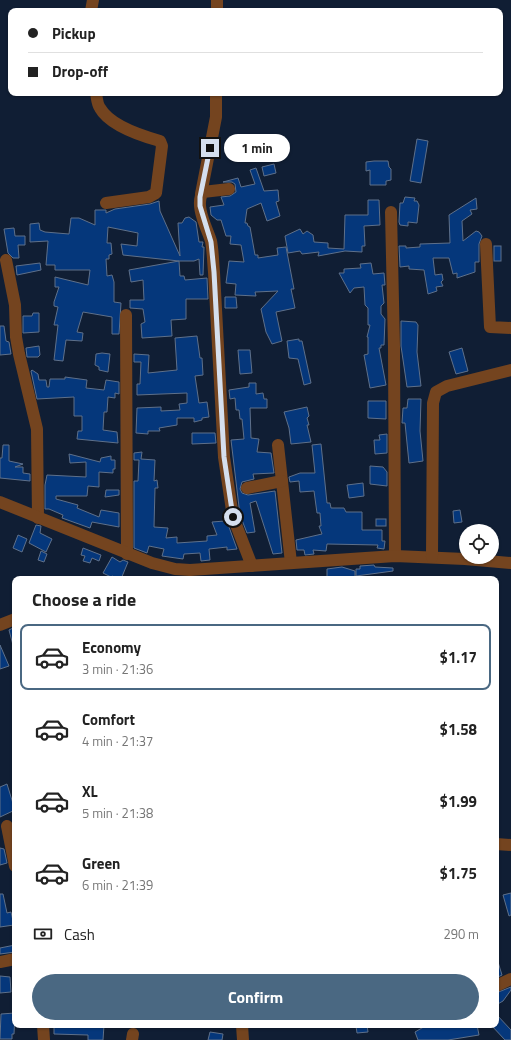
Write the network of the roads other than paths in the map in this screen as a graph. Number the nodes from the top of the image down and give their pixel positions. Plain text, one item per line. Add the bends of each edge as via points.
1 (97, 96) edge
2 (216, 96) edge
3 (229, 189) dead end
4 (201, 194) junction
5 (106, 203) dead end
6 (391, 212) dead end
7 (486, 244) dead end
8 (6, 260) dead end
9 (126, 315) dead end
10 (511, 328) edge
11 (511, 370) edge
12 (278, 445) dead end
13 (282, 481) junction
14 (247, 488) dead end
15 (0, 502) edge
16 (38, 518) junction
17 (127, 554) junction
18 (395, 556) junction
19 (432, 557) junction
20 (291, 563) junction
21 (511, 563) edge
22 (252, 566) junction
23 (197, 574) edge
24 (12, 619) edge
25 (0, 624) edge
26 (7, 827) edge
27 (499, 844) edge
28 (511, 845) edge
29 (12, 851) edge
30 (12, 960) edge
31 (0, 962) edge
32 (511, 979) edge
33 (499, 985) edge
34 (43, 1028) edge
35 (242, 1028) edge
36 (44, 1040) edge
37 (243, 1040) edge

1 - 5 street via 100,108 117,124 147,139 160,141 162,146 156,193 149,197
2 - 4 street via 216,117
3 - 4 street
4 - 22 street via 200,206 211,242 214,272 224,457 229,495 233,517
6 - 18 street
7 - 10 street via 490,327
8 - 16 street via 15,305 19,354 37,429
9 - 17 street
11 - 19 street via 447,386 436,392 433,403
12 - 13 street
13 - 14 street
13 - 20 street
15 - 16 street
16 - 17 street
17 - 23 street
18 - 19 street
18 - 20 street
19 - 21 street
20 - 22 street
22 - 23 street
24 - 25 street
26 - 29 street
27 - 28 street
30 - 31 street
32 - 33 street
34 - 36 street
35 - 37 street

